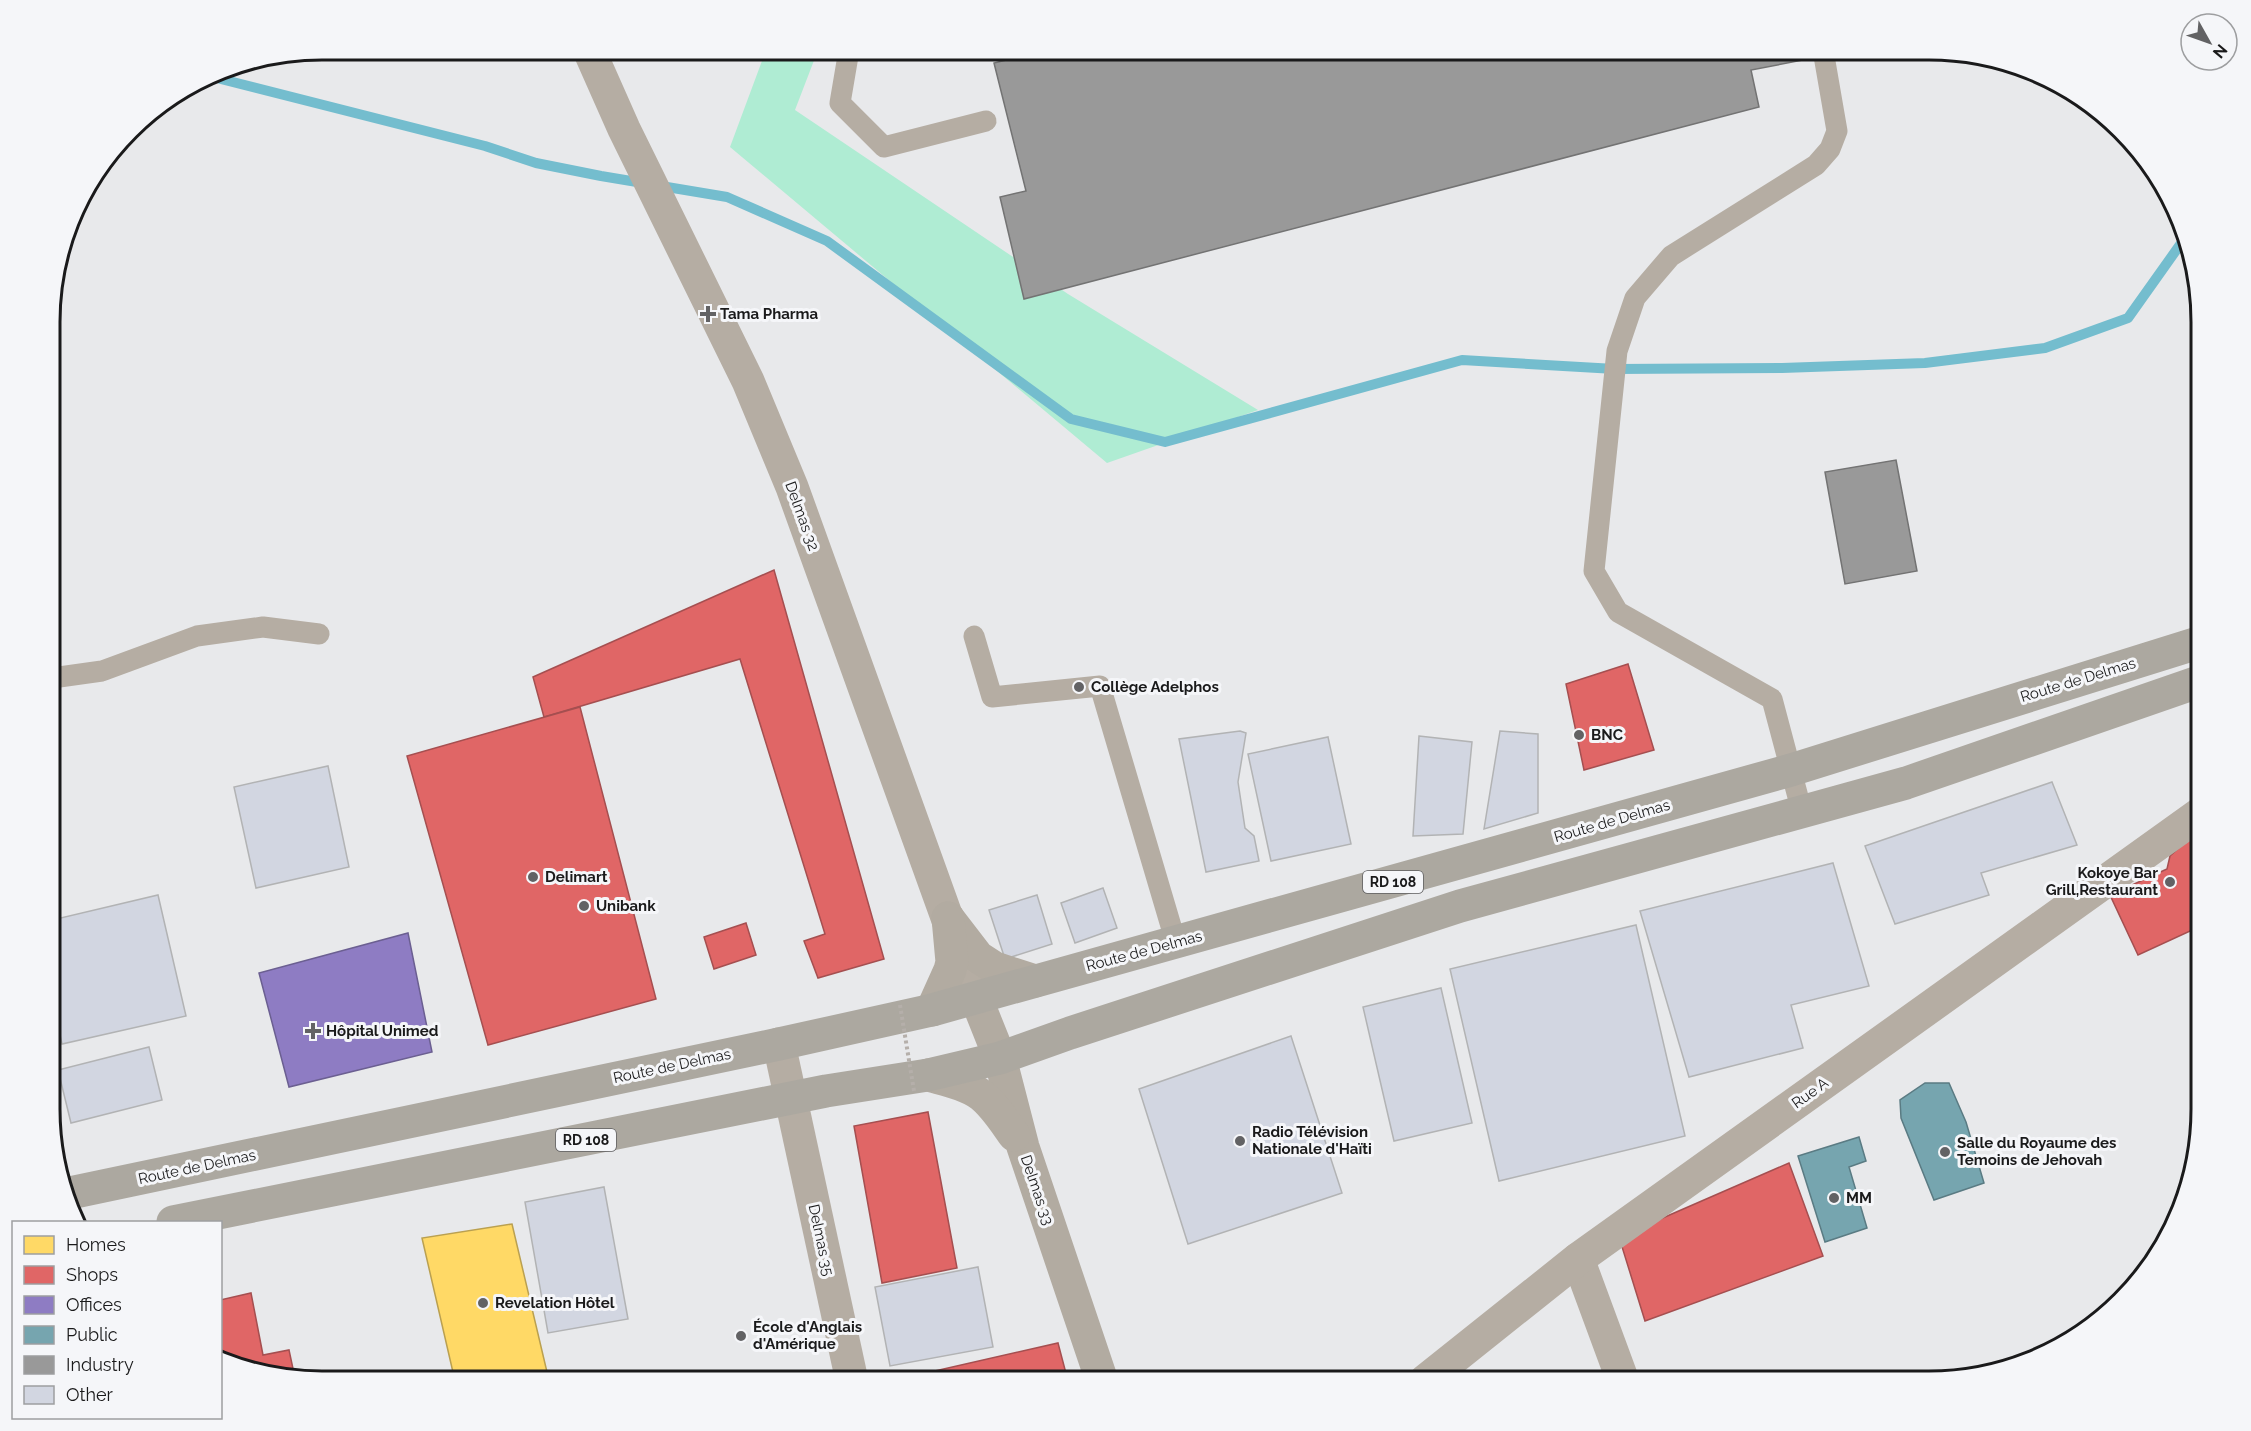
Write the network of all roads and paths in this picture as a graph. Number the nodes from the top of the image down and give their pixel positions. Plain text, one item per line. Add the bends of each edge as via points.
1 (594, 60) edge
2 (847, 60) edge
3 (1825, 60) edge
4 (986, 121) dead end
5 (319, 634) dead end
6 (974, 636) dead end
7 (2191, 645) edge
8 (60, 677) edge
9 (2191, 684) edge
10 (1791, 770) junction
11 (1802, 812) junction
12 (2191, 820) edge
13 (948, 918) junction
14 (1176, 943) junction
15 (1035, 981) junction
16 (976, 998) junction
17 (900, 1005) dead end
18 (932, 1010) junction
19 (779, 1044) junction
20 (1000, 1058) junction
21 (921, 1083) junction
22 (791, 1099) junction
23 (1023, 1147) junction
24 (73, 1187) edge
25 (178, 1221) edge
26 (1578, 1259) junction
27 (850, 1371) edge
28 (1099, 1371) edge
29 (1438, 1371) edge
30 (1619, 1371) edge

1 - 13 street, Delmas 32 via 624,129 748,381 792,487
2 - 4 lane via 840,103 884,147
3 - 10 lane via 1836,131 1830,149 1816,165 1671,256 1635,298 1617,351 1594,571 1617,612 1772,699
5 - 8 lane via 263,627 197,636 102,671
6 - 14 lane via 992,697 1100,686
7 - 10 main road, Route de Delmas / RD 108
9 - 11 main road, RD 108 via 1906,783
10 - 11 lane
10 - 14 main road, Route de Delmas / RD 108
11 - 20 main road, RD 108 via 1460,906
12 - 26 street, Rue A
13 - 15 main road via 978,957 995,968
13 - 16 street, Delmas 32
13 - 18 main road via 950,970
14 - 15 main road, Route de Delmas / RD 108
15 - 16 main road, Route de Delmas / RD 108
16 - 18 main road, Route de Delmas / RD 108
16 - 20 main road, Delmas 33
17 - 21 path, bridge
18 - 19 main road, Route de Delmas / RD 108
19 - 22 street, Delmas 35
19 - 24 main road, Route de Delmas / RD 108
20 - 21 main road, RD 108
20 - 23 main road, Delmas 33
21 - 22 main road, RD 108
21 - 23 main road via 967,1087 980,1094
22 - 25 main road, RD 108
22 - 27 street, Delmas 35
23 - 28 main road, Delmas 33
26 - 29 street, Rue A
26 - 30 street

